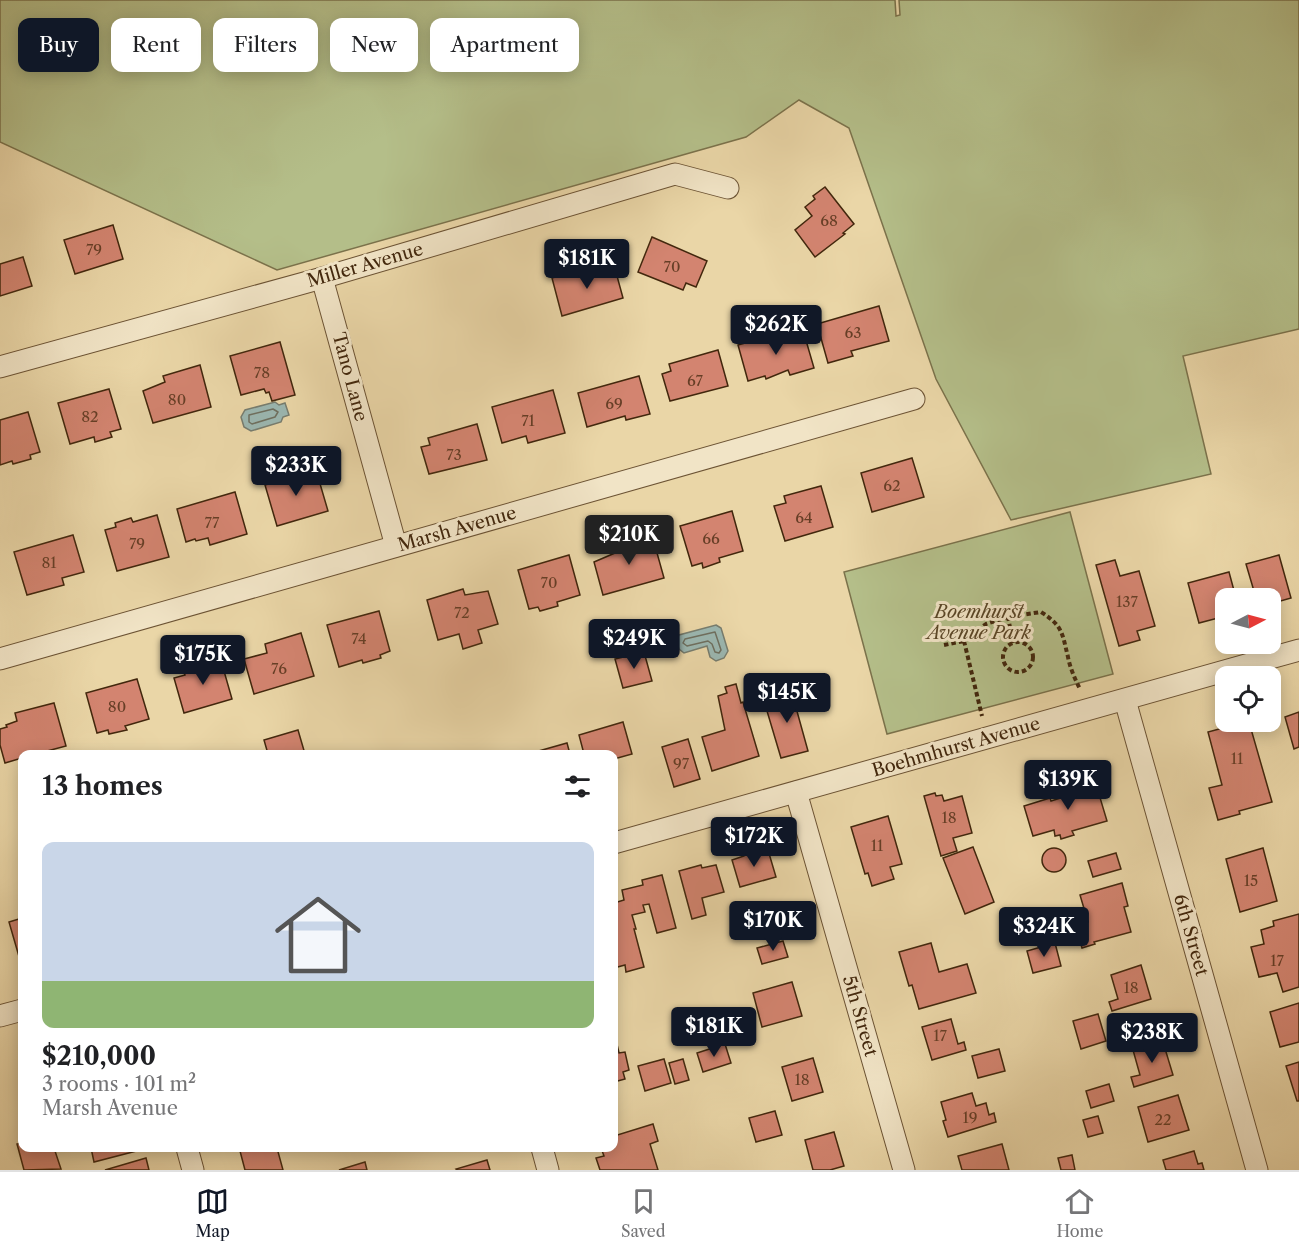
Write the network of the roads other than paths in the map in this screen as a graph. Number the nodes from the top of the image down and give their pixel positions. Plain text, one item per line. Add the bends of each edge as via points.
1 (728, 188) dead end
2 (322, 278) junction
3 (0, 367) edge
4 (914, 399) dead end
5 (396, 546) junction
6 (1299, 650) edge
7 (0, 659) edge
8 (1125, 700) junction
9 (796, 792) junction
10 (618, 842) edge
11 (18, 1011) edge
12 (0, 1016) edge
13 (188, 1152) edge
14 (543, 1152) edge
15 (193, 1170) edge
16 (548, 1170) edge
17 (904, 1170) edge
18 (1257, 1170) edge

1 - 2 street, Miller Avenue via 675,174
2 - 3 street, Miller Avenue
2 - 5 street, Tano Lane
4 - 5 street, Marsh Avenue
5 - 7 street, Marsh Avenue
6 - 8 street, Boehmhurst Avenue
8 - 9 street, Boehmhurst Avenue
8 - 18 street, 6th Street
9 - 10 street, Boehmhurst Avenue
9 - 17 street, 5th Street
11 - 12 street
13 - 15 street
14 - 16 street

